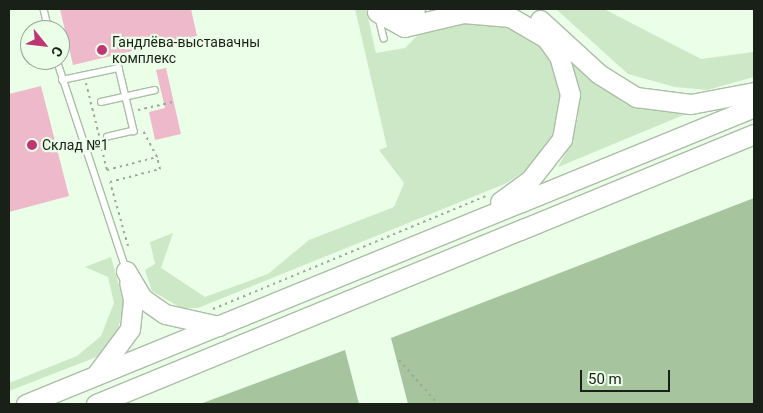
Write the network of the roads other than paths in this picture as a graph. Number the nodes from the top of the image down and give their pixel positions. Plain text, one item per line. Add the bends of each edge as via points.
1 (402, 9) edge
2 (415, 9) edge
3 (521, 9) edge
4 (377, 10) edge
5 (384, 38) dead end
6 (60, 70) edge
7 (62, 80) junction
8 (155, 90) dead end
9 (754, 92) edge
10 (126, 97) junction
11 (101, 102) dead end
12 (754, 107) edge
13 (754, 134) edge
14 (108, 137) dead end
15 (474, 220) junction
16 (129, 263) junction
17 (223, 326) junction
18 (95, 377) junction
19 (26, 404) edge
20 (96, 404) edge

1 - 2 highway
3 - 9 highway via 560,36 618,89 636,98 691,104
4 - 5 lane
4 - 15 highway via 404,27 463,13 510,17 546,38 559,56 570,94 562,139 530,180
6 - 7 lane
7 - 10 lane via 114,65 119,68
7 - 16 lane via 119,250
8 - 10 lane
10 - 11 lane
10 - 14 lane via 134,131
12 - 15 highway
13 - 20 highway
15 - 17 highway
16 - 17 highway via 142,298 164,314 198,325
16 - 18 highway via 133,300 130,329
17 - 18 highway
18 - 19 highway

